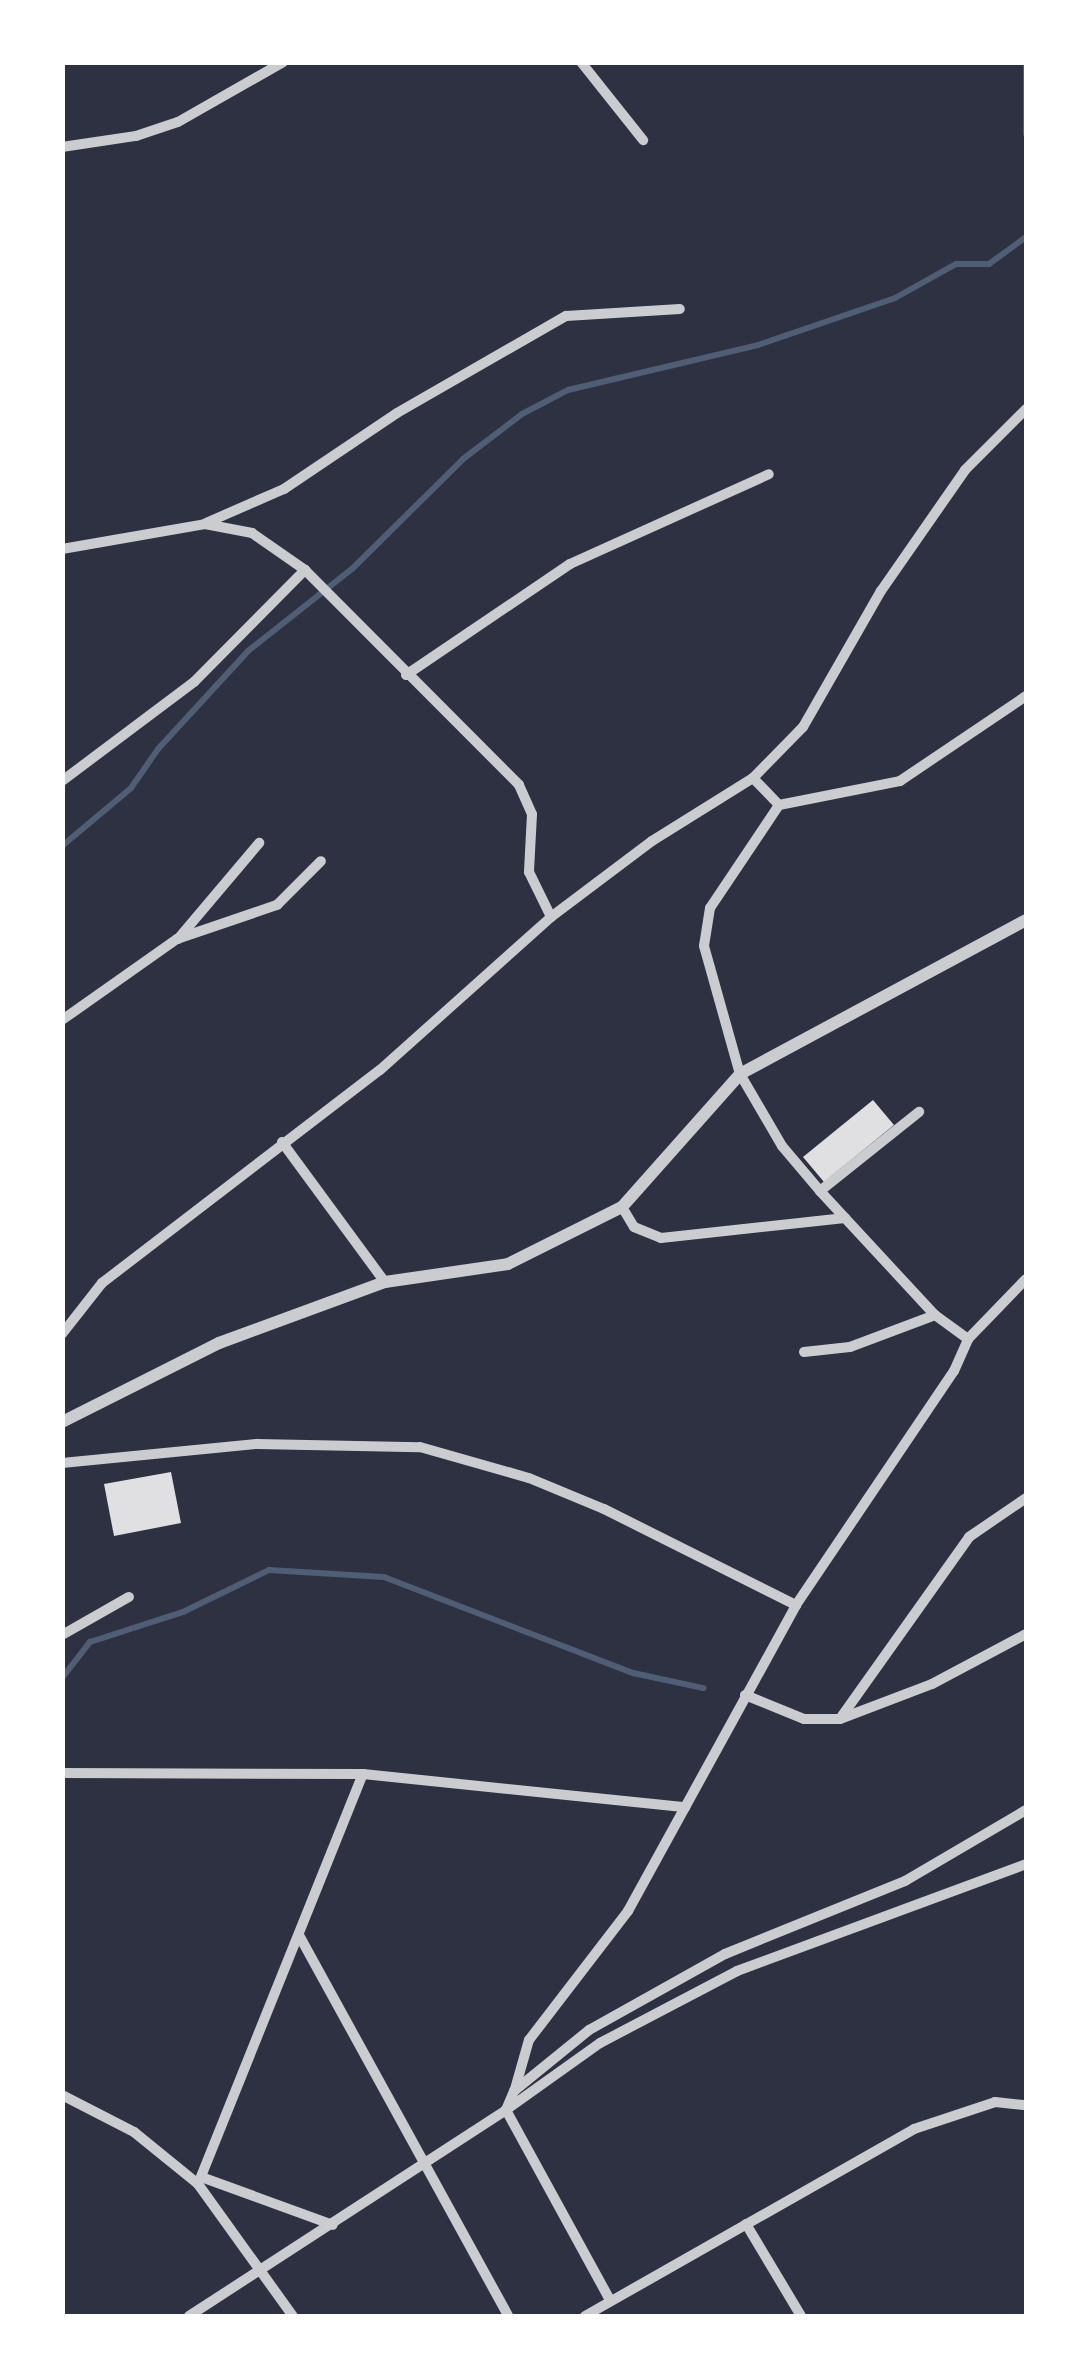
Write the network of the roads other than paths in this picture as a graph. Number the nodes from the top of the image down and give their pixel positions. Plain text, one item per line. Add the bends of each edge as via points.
1 (283, 62) edge
2 (581, 62) edge
3 (642, 140) dead end
4 (62, 147) edge
5 (680, 309) dead end
6 (1026, 409) edge
7 (769, 474) dead end
8 (205, 524) junction
9 (62, 549) edge
10 (309, 574) junction
11 (406, 675) junction
12 (1026, 696) edge
13 (753, 778) junction
14 (62, 781) edge
15 (779, 805) junction
16 (259, 843) dead end
17 (322, 861) dead end
18 (552, 916) junction
19 (1026, 920) edge
20 (177, 940) junction
21 (62, 1020) edge
22 (740, 1074) junction
23 (919, 1112) dead end
24 (282, 1142) junction
25 (820, 1191) junction
26 (622, 1206) junction
27 (846, 1218) junction
28 (1026, 1279) edge
29 (386, 1282) junction
30 (935, 1315) junction
31 (62, 1334) edge
32 (968, 1338) junction
33 (804, 1352) dead end
34 (62, 1422) edge
35 (62, 1464) edge
36 (1026, 1498) edge
37 (129, 1597) dead end
38 (796, 1605) junction
39 (1026, 1634) edge
40 (62, 1635) edge
41 (746, 1695) junction
42 (840, 1718) junction
43 (62, 1773) edge
44 (363, 1774) junction
45 (685, 1807) junction
46 (1026, 1810) edge
47 (1026, 1864) edge
48 (300, 1937) junction
49 (514, 2090) junction
50 (62, 2095) edge
51 (1026, 2105) edge
52 (506, 2110) junction
53 (426, 2160) junction
54 (201, 2181) junction
55 (746, 2224) junction
56 (333, 2225) junction
57 (263, 2268) junction
58 (610, 2300) junction
59 (188, 2316) edge
60 (293, 2316) edge
61 (508, 2316) edge
62 (585, 2316) edge
63 (801, 2316) edge

1 - 4 street via 178,122
2 - 3 street
5 - 8 street via 566,316 397,413 284,489
6 - 13 street via 965,470 881,591 803,727
7 - 11 street via 570,564
8 - 9 street
8 - 10 street via 252,533
10 - 11 street
10 - 14 street via 194,682
11 - 18 street via 518,785 532,814 529,872
12 - 15 street via 900,781
13 - 15 street
13 - 18 street via 652,840
15 - 22 street via 710,908 704,946
16 - 20 street
17 - 20 street via 261,914
18 - 24 street via 380,1070
19 - 22 street
20 - 21 street
22 - 25 street via 782,1146
22 - 26 street
23 - 25 street
24 - 29 street
24 - 31 street via 102,1283
25 - 27 street
26 - 27 street via 634,1227 661,1238
26 - 29 street via 508,1264
27 - 30 street
28 - 32 street
29 - 34 street via 218,1343
30 - 32 street
30 - 33 street via 850,1347
32 - 38 street via 954,1371
35 - 38 street via 257,1444 420,1448 528,1478 604,1509
36 - 42 street via 969,1536
37 - 40 street
38 - 41 street
39 - 42 street via 932,1684
41 - 42 street via 804,1719
41 - 45 street
43 - 44 street
44 - 45 street
44 - 48 street
45 - 49 street via 628,1911 528,2040
46 - 49 street via 905,1881 725,1954 589,2030
47 - 52 street via 737,1971 600,2043
48 - 53 street
48 - 54 street
49 - 52 street
50 - 54 street via 134,2132
51 - 55 street via 995,2102 914,2129
52 - 53 street
52 - 58 street
53 - 56 street
53 - 61 street
54 - 56 street
54 - 57 street
55 - 58 street
55 - 63 street
56 - 57 street
57 - 59 street
57 - 60 street
58 - 62 street

